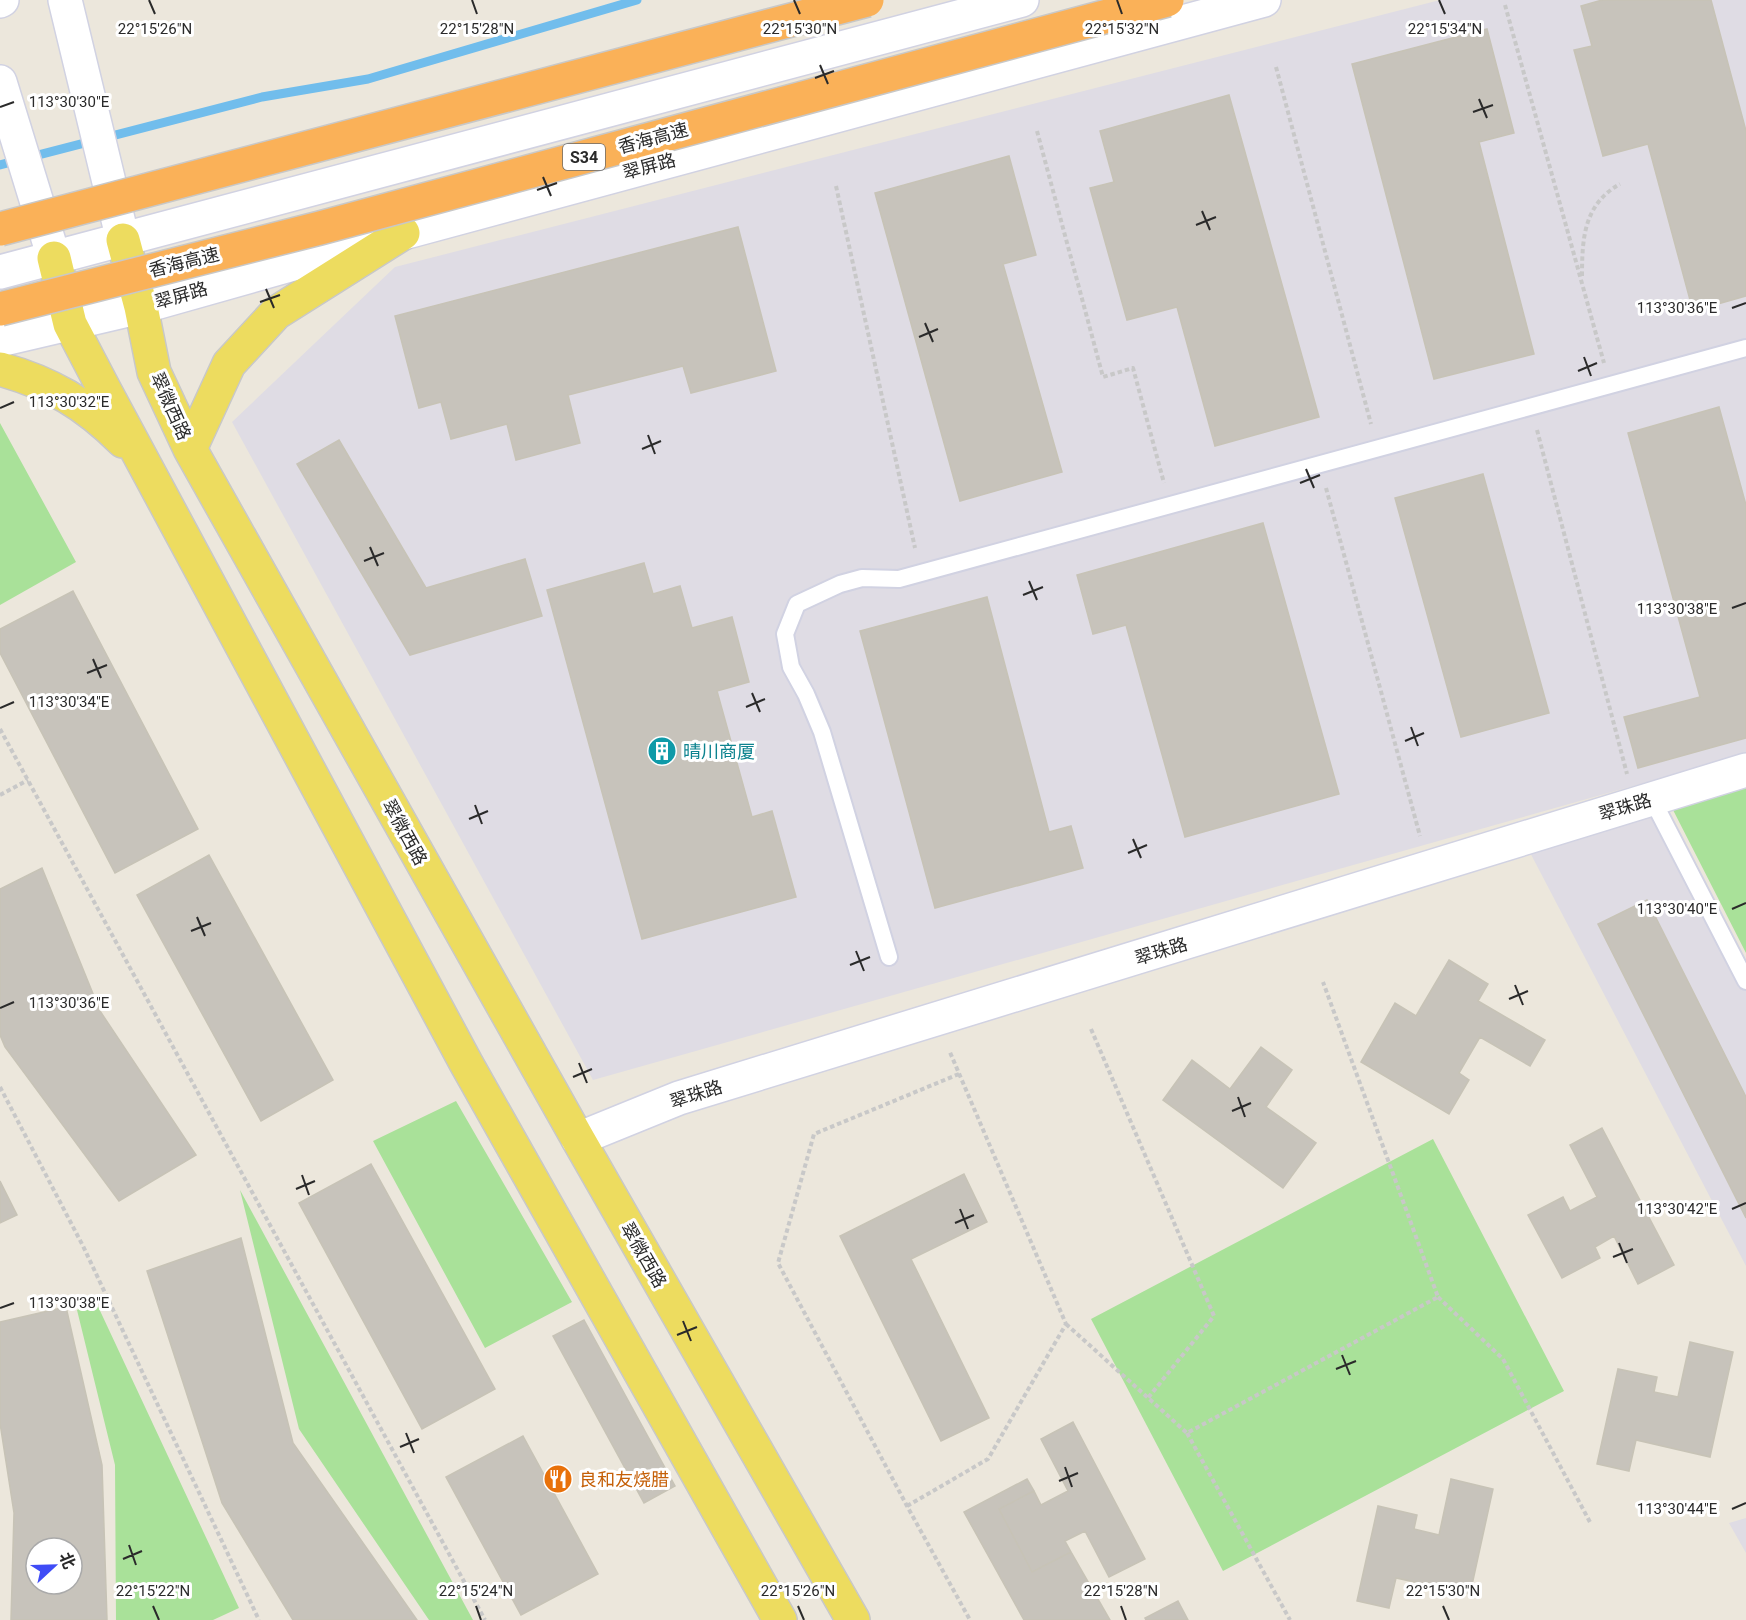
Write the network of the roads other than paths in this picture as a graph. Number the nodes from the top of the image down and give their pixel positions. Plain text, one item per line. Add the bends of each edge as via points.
1 (65, 0) edge
2 (867, 0) edge
3 (1022, 0) edge
4 (1167, 0) edge
5 (1264, 0) edge
6 (0, 82) edge
7 (0, 229) edge
8 (403, 232) junction
9 (123, 240) junction
10 (54, 258) junction
11 (0, 272) edge
12 (141, 307) junction
13 (0, 309) edge
14 (70, 324) junction
15 (0, 340) edge
16 (1746, 348) edge
17 (0, 369) edge
18 (190, 449) junction
19 (149, 473) junction
20 (1746, 770) edge
21 (1652, 799) junction
22 (889, 957) dead end
23 (1746, 981) edge
24 (578, 1139) junction
25 (780, 1620) edge
26 (853, 1620) edge

1 - 9 main road, 翠微西路
2 - 7 highway, bridge
3 - 9 main road
4 - 13 highway, 香海高速 / S34, bridge via 331,225
5 - 8 main road, 翠屏路
6 - 10 main road
8 - 12 main road, 翠屏路
8 - 18 main road via 276,313 229,364
9 - 10 main road
9 - 12 main road, 翠微西路
10 - 11 main road
10 - 14 main road
12 - 14 main road, 翠屏路
12 - 18 main road, 翠微西路 via 154,372
14 - 15 main road, 翠屏路
14 - 19 main road
16 - 22 lane via 899,579 862,578 797,604 785,634 791,667 822,732
17 - 19 main road via 48,386 79,403 105,423
18 - 24 main road, 翠微西路
19 - 25 main road via 482,1092
20 - 21 main road, 翠珠路
21 - 23 lane
21 - 24 main road, 翠珠路 via 679,1098
24 - 26 main road, 翠微西路

